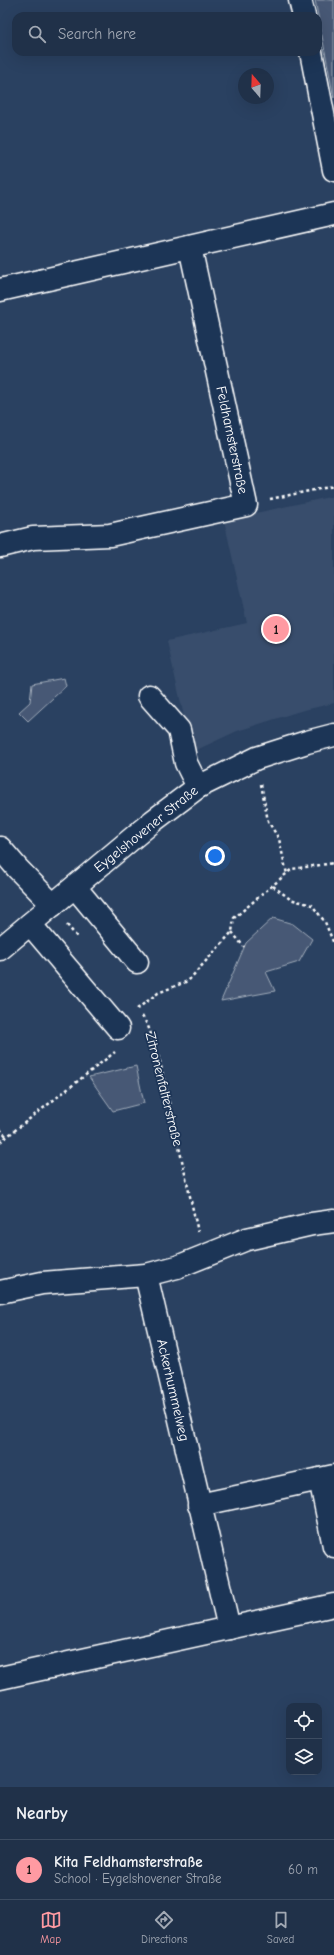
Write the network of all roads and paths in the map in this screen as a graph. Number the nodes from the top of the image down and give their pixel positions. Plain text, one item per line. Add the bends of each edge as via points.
1 (300, 0) edge
2 (303, 12) edge
3 (312, 56) edge
4 (334, 170) edge
5 (334, 214) edge
6 (190, 247) junction
7 (0, 290) edge
8 (334, 486) edge
9 (246, 505) junction
10 (0, 546) edge
11 (149, 696) dead end
12 (334, 735) edge
13 (257, 758) junction
14 (198, 787) junction
15 (0, 848) edge
16 (334, 863) edge
17 (286, 874) junction
18 (272, 886) junction
19 (75, 887) junction
20 (53, 905) junction
21 (30, 924) junction
22 (232, 932) junction
23 (81, 942) dead end
24 (334, 944) edge
25 (244, 947) dead end
26 (0, 949) edge
27 (137, 962) dead end
28 (132, 1003) dead end
29 (137, 1009) junction
30 (148, 1026) junction
31 (118, 1028) dead end
32 (142, 1031) dead end
33 (117, 1050) dead end
34 (0, 1129) edge
35 (7, 1137) junction
36 (0, 1142) edge
37 (334, 1221) edge
38 (203, 1255) junction
39 (146, 1275) junction
40 (0, 1292) edge
41 (327, 1478) edge
42 (199, 1505) junction
43 (334, 1546) edge
44 (334, 1605) edge
45 (229, 1628) junction
46 (0, 1678) edge

1 - 2 street
3 - 4 street
5 - 6 street
6 - 7 street
6 - 9 street, Feldhamsterstraße
8 - 9 path
9 - 10 street, Feldhamsterstraße via 110,535 33,538
11 - 14 street via 179,730 186,763
12 - 13 street, Eygelshovener Straße
13 - 14 street, Eygelshovener Straße
13 - 17 path via 268,821 279,839
14 - 19 street, Eygelshovener Straße via 153,821
15 - 20 street
16 - 17 path via 292,869
17 - 18 path
18 - 22 path via 234,918
18 - 24 path via 290,899 312,905 325,922
19 - 20 street, Eygelshovener Straße
19 - 27 street
20 - 21 street, Eygelshovener Straße
20 - 23 path
21 - 26 street, Eygelshovener Straße
21 - 31 street
22 - 25 path
22 - 29 path via 188,981 158,993
28 - 29 path, Zitronenfalterstraße
29 - 30 path, Zitronenfalterstraße
30 - 32 path
30 - 38 path, Zitronenfalterstraße via 158,1053
33 - 35 path
34 - 35 path
35 - 36 path
37 - 38 street via 247,1238
38 - 39 street via 177,1267
39 - 40 street via 42,1283
39 - 42 street, Ackerhummelweg
41 - 42 street
41 - 43 street
42 - 45 street, Ackerhummelweg
44 - 45 street
45 - 46 street

